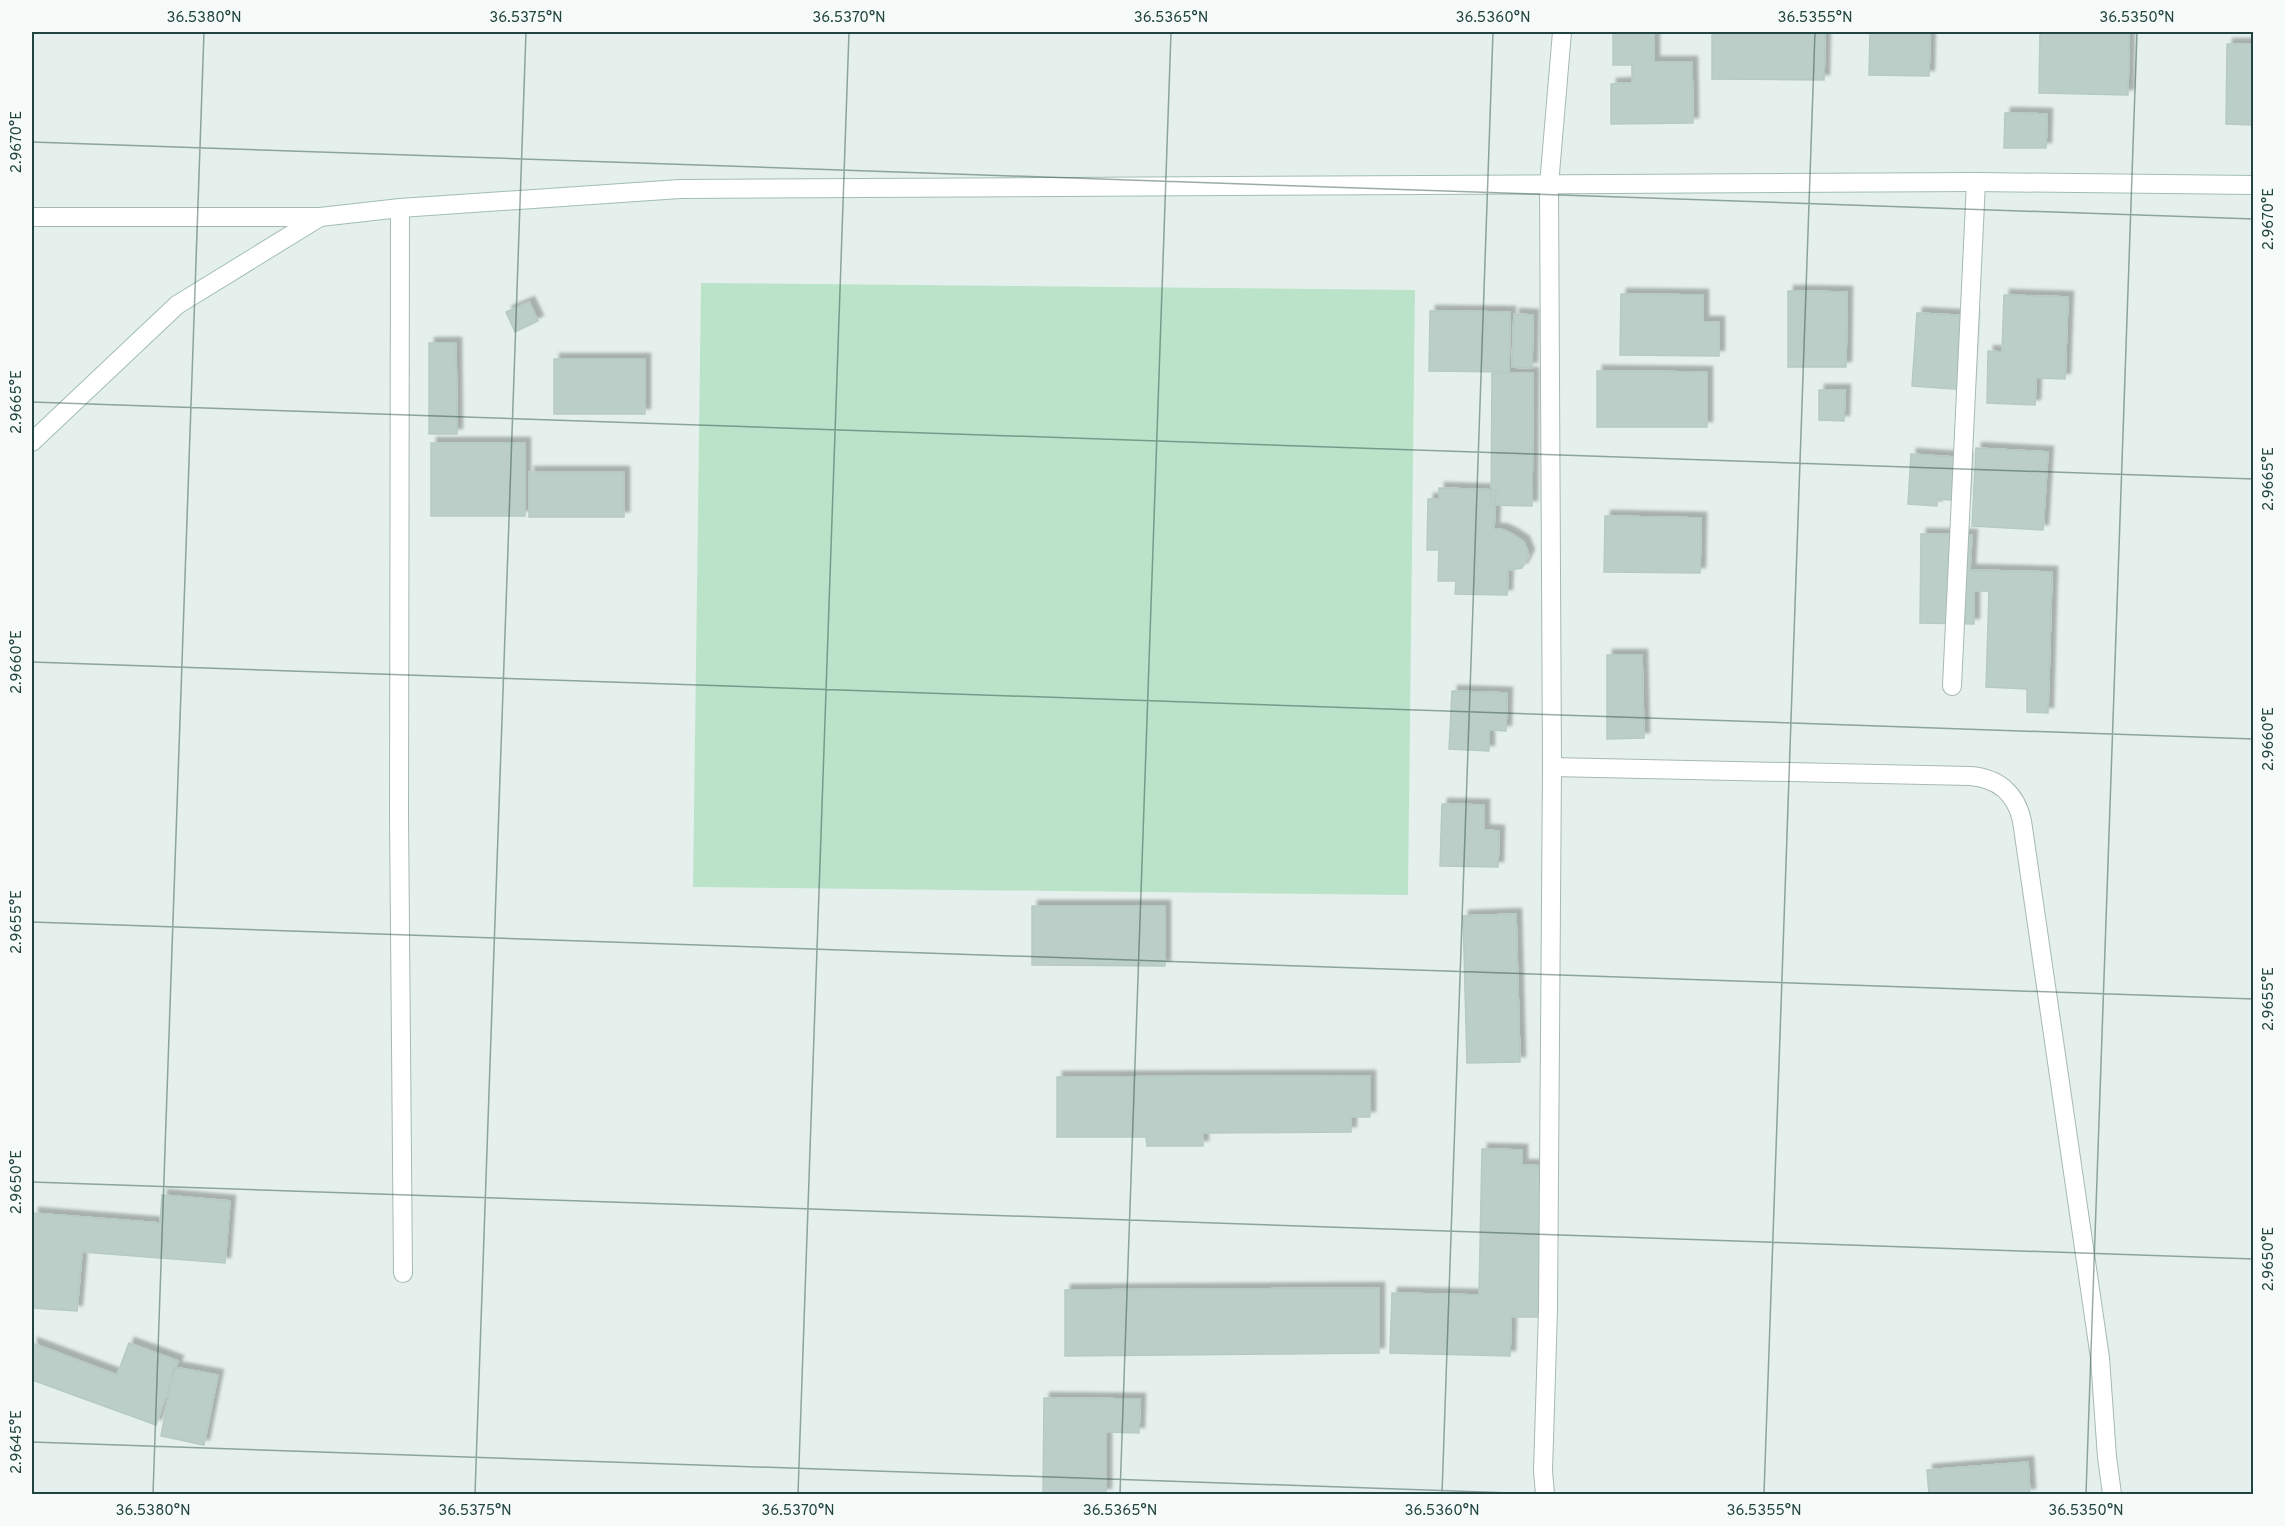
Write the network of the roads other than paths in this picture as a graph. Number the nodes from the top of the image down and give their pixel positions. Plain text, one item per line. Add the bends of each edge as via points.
1 (1562, 32) edge
2 (1976, 182) junction
3 (2253, 184) edge
4 (1550, 185) junction
5 (400, 208) junction
6 (32, 217) edge
7 (320, 217) junction
8 (32, 441) edge
9 (1952, 686) dead end
10 (1552, 767) junction
11 (403, 1273) dead end
12 (1545, 1494) edge
13 (2112, 1494) edge

1 - 4 street
2 - 3 street
2 - 4 street
2 - 9 street
4 - 5 street via 680,189
4 - 10 street
5 - 7 street
5 - 11 street
6 - 7 street
7 - 8 street via 177,305
10 - 12 street
10 - 13 street via 1970,776 1995,781 2014,799 2022,821 2100,1359

